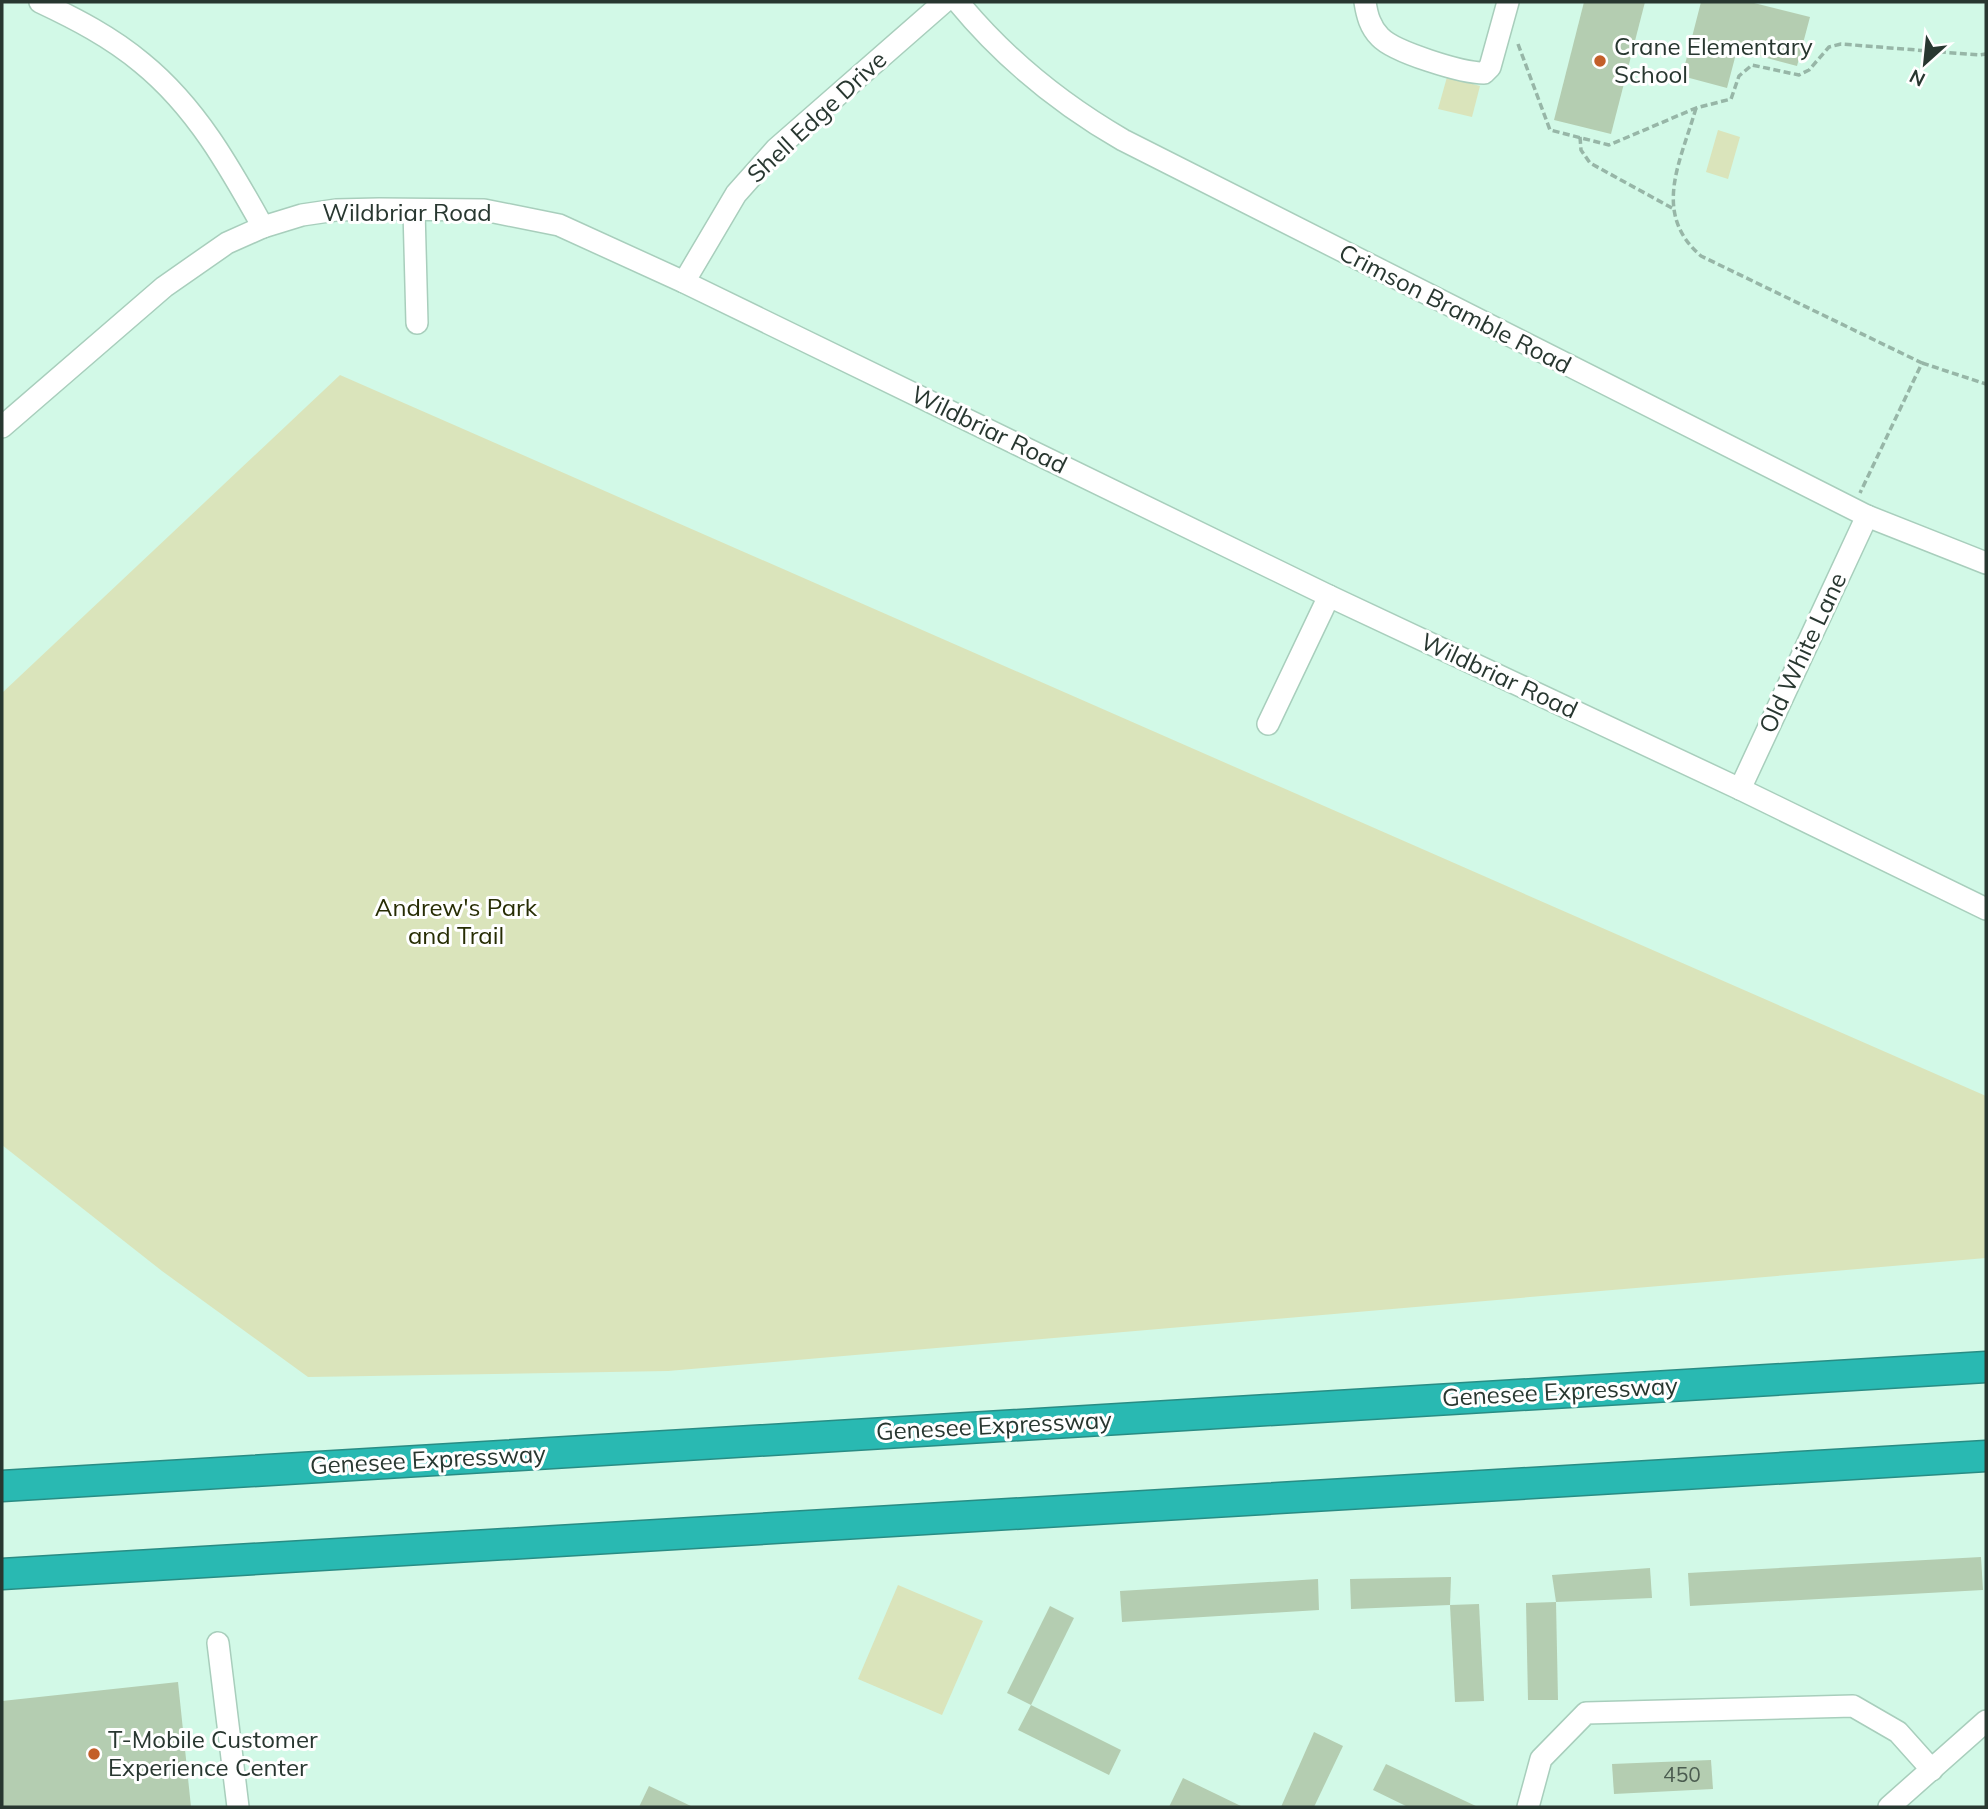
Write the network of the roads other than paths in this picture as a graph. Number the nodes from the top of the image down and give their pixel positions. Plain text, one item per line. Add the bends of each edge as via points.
1 (40, 2) edge
2 (944, 2) edge
3 (958, 2) edge
4 (1365, 2) edge
5 (1506, 6) edge
6 (414, 210) junction
7 (262, 227) junction
8 (684, 282) junction
9 (418, 323) dead end
10 (2, 427) edge
11 (1859, 513) junction
12 (1986, 563) edge
13 (1329, 596) junction
14 (1268, 724) dead end
15 (1740, 789) junction
16 (1986, 909) edge
17 (1986, 1360) edge
18 (1986, 1367) edge
19 (1867, 1373) junction
20 (1986, 1455) edge
21 (2, 1486) edge
22 (2, 1574) edge
23 (218, 1643) dead end
24 (1986, 1721) edge
25 (1932, 1770) junction
26 (239, 1807) edge
27 (1528, 1807) edge
28 (1889, 1807) edge

1 - 7 street via 110,39 166,84 209,135
2 - 8 street, Shell Edge Drive via 776,149 736,194
3 - 11 street, Crimson Bramble Road via 1014,63 1087,120
4 - 5 street via 1372,27 1381,38 1426,59 1478,73 1490,67
6 - 7 street, Wildbriar Road via 336,210
6 - 8 street, Wildbriar Road via 484,210 559,225
6 - 9 street
7 - 10 street, Wildbriar Road via 227,243 164,287
8 - 13 street, Wildbriar Road
11 - 12 street, Crimson Bramble Road
11 - 15 street, Old White Lane
13 - 14 street
13 - 15 street, Wildbriar Road
15 - 16 street, Wildbriar Road
17 - 19 highway
18 - 19 highway, Genesee Expressway
19 - 21 highway, Genesee Expressway
20 - 22 highway
23 - 26 street
24 - 25 street
25 - 27 street via 1898,1732 1853,1706 1586,1713 1541,1759
25 - 28 street

